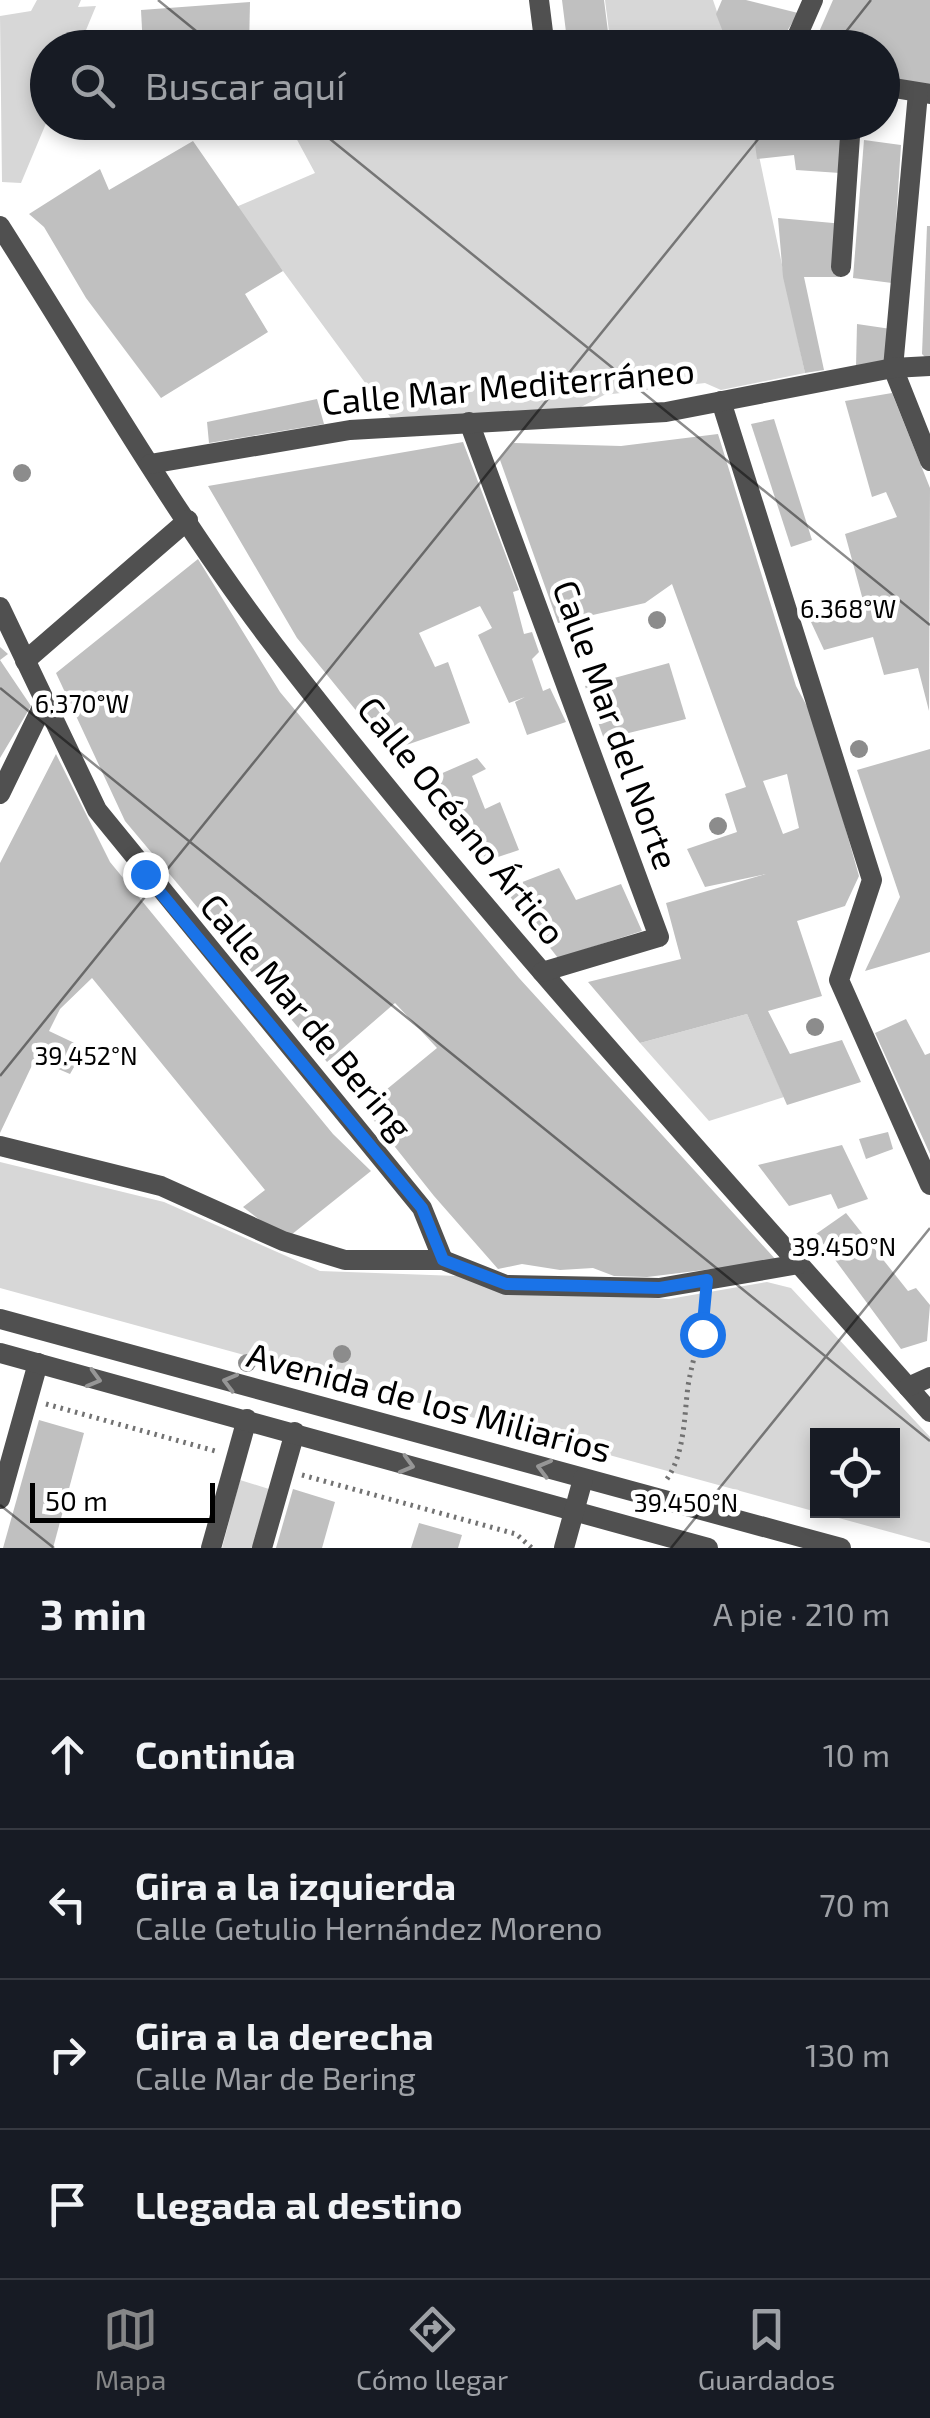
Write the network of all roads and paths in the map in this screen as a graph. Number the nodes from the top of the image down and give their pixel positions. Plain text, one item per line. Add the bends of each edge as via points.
1 (539, 0) edge
2 (812, 0) edge
3 (543, 30) edge
4 (800, 30) edge
5 (924, 94) edge
6 (850, 140) edge
7 (0, 226) edge
8 (841, 266) dead end
9 (930, 366) edge
10 (894, 368) junction
11 (721, 401) junction
12 (469, 422) junction
13 (930, 461) edge
14 (150, 464) junction
15 (188, 520) junction
16 (0, 607) edge
17 (26, 661) junction
18 (45, 701) junction
19 (0, 794) edge
20 (542, 972) junction
21 (0, 1146) edge
22 (930, 1185) edge
23 (443, 1260) junction
24 (798, 1264) junction
25 (707, 1280) junction
26 (0, 1320) edge
27 (0, 1354) edge
28 (38, 1364) junction
29 (930, 1377) edge
30 (908, 1387) junction
31 (930, 1401) edge
32 (930, 1412) edge
33 (247, 1420) junction
34 (295, 1432) junction
35 (583, 1479) junction
36 (654, 1498) junction
37 (0, 1499) edge
38 (574, 1512) junction
39 (211, 1548) edge
40 (262, 1548) edge
41 (564, 1548) edge
42 (708, 1548) edge
43 (841, 1548) edge

1 - 3 street
2 - 4 street
5 - 10 street
6 - 8 street
7 - 14 street, Calle Océano Ártico
9 - 10 street, Calle Mar Mediterráneo
10 - 11 street, Calle Mar Mediterráneo
10 - 13 street
11 - 12 street, Calle Mar Mediterráneo via 666,412
11 - 22 street via 872,880 838,980
12 - 14 street, Calle Mar Mediterráneo via 350,430
12 - 20 street, Calle Mar del Norte via 659,937
14 - 15 street, Calle Océano Ártico
15 - 17 street
15 - 20 street, Calle Océano Ártico via 273,643
16 - 17 street, Calle Mar de Bering
17 - 18 street, Calle Mar de Bering
18 - 19 street
18 - 23 street, Calle Mar de Bering via 97,810 422,1208
20 - 24 street, Calle Océano Ártico
21 - 23 street via 162,1186 283,1241 345,1260
23 - 25 street via 506,1284 660,1288
24 - 25 street
24 - 30 street, Calle Océano Ártico
25 - 36 path via 681,1444
35 -> 26 street, Avenida de los Miliarios
27 - 28 street, Avenida de los Miliarios
28 -> 33 street, Avenida de los Miliarios
28 - 37 street
29 - 30 street
30 - 31 street
30 - 32 street, Calle Océano Ártico
33 - 34 street, Avenida de los Miliarios
33 - 39 street
34 -> 38 street, Avenida de los Miliarios
34 - 40 street
35 - 36 street, Avenida de los Miliarios
35 - 38 street
36 - 43 street, Avenida de los Miliarios
38 - 41 street
38 - 42 street, Avenida de los Miliarios

